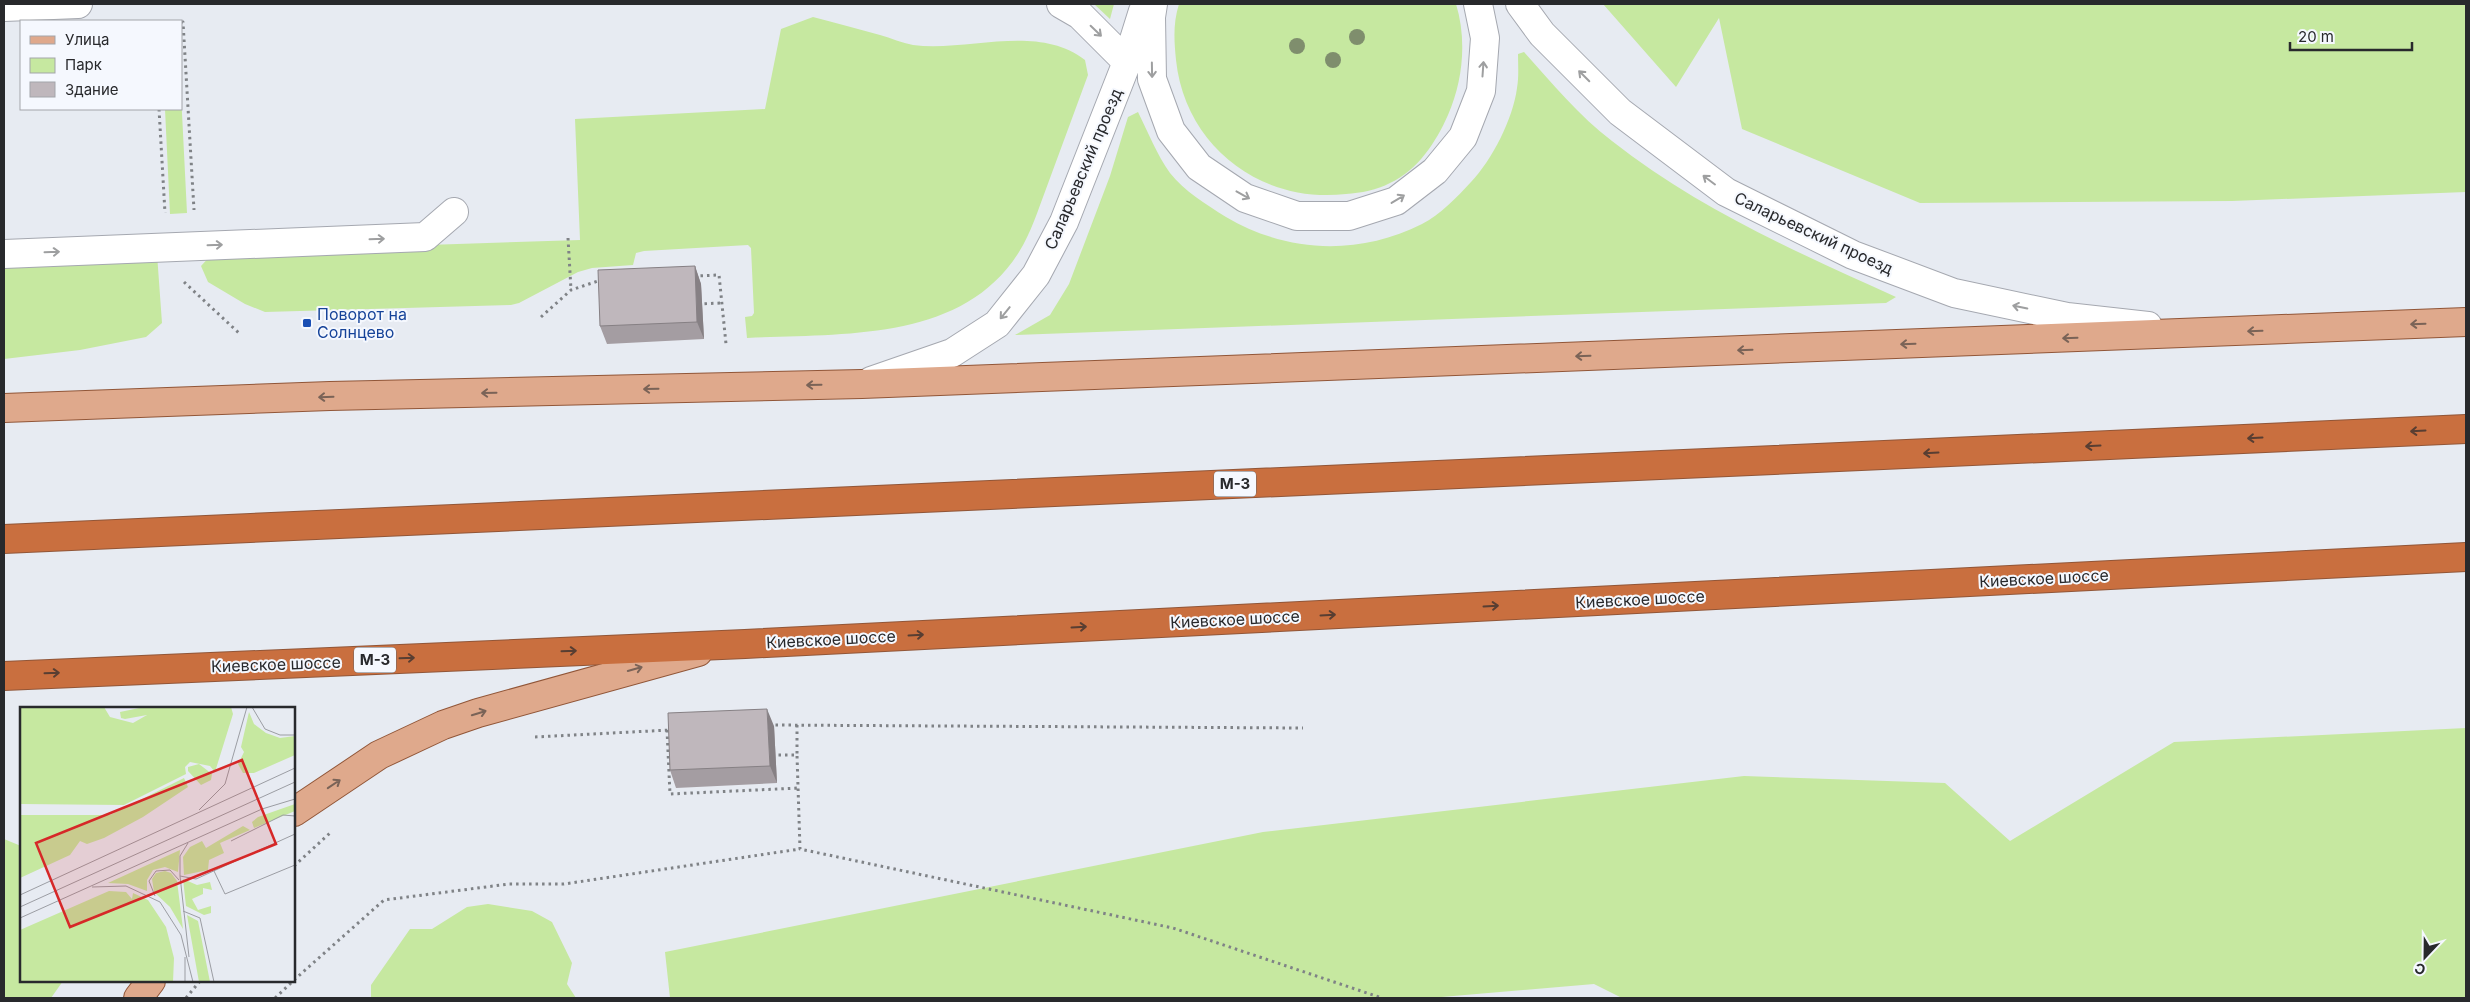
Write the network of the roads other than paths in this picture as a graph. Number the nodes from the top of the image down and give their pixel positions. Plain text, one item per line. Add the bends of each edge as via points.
1 (78, 4) edge
2 (1061, 4) edge
3 (1145, 4) edge
4 (1153, 4) edge
5 (1478, 4) edge
6 (1520, 4) edge
7 (4, 7) edge
8 (1127, 62) junction
9 (454, 212) dead end
10 (4, 254) edge
11 (2466, 322) edge
12 (2206, 333) junction
13 (862, 384) junction
14 (4, 408) edge
15 (2466, 429) edge
16 (4, 539) edge
17 (2466, 557) edge
18 (745, 644) junction
19 (4, 676) edge
20 (295, 811) edge
21 (150, 982) edge
22 (138, 998) edge

1 - 7 street
2 -> 8 street via 1080,15
3 - 8 street, Саларьевский проезд
4 -> 5 street via 1152,79 1171,131 1198,167 1245,198 1297,216 1349,216 1396,201 1435,171 1463,137 1481,91 1485,38
12 -> 6 street, Саларьевский проезд via 2067,317 1954,294 1853,255 1718,187 1620,112 1542,34
8 -> 13 street, Саларьевский проезд via 1064,222 1036,275 996,324 952,353
10 -> 9 street via 425,237
11 -> 12 main road
12 -> 13 main road
13 -> 14 main road via 330,396
15 -> 16 highway, М-3
18 -> 17 highway, Киевское шоссе / М-3
19 -> 18 highway, Киевское шоссе / М-3
20 -> 18 main road via 379,755 443,726 478,713 695,652
21 - 22 main road

